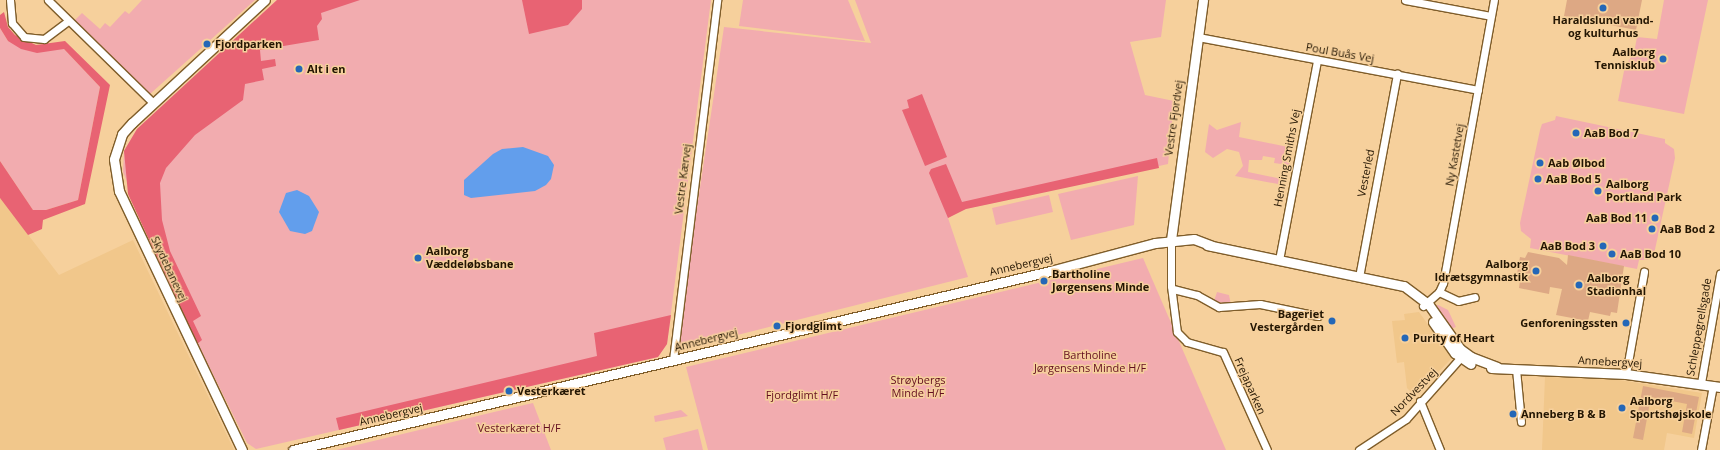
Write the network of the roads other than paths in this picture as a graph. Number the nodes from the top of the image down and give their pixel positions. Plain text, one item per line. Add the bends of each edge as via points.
1 (10, 0) edge
2 (48, 0) edge
3 (265, 0) edge
4 (718, 0) edge
5 (1203, 0) edge
6 (1405, 0) edge
7 (1494, 0) edge
8 (1491, 16) junction
9 (68, 21) junction
10 (1198, 37) junction
11 (1317, 60) junction
12 (1396, 74) junction
13 (1478, 90) junction
14 (153, 103) junction
15 (1171, 242) junction
16 (1279, 260) junction
17 (1644, 272) dead end
18 (1720, 274) edge
19 (1359, 277) junction
20 (1173, 289) junction
21 (1439, 292) junction
22 (1475, 297) dead end
23 (1425, 304) junction
24 (1318, 316) dead end
25 (1461, 357) junction
26 (672, 360) junction
27 (1497, 367) junction
28 (1516, 369) junction
29 (1626, 374) junction
30 (1701, 383) junction
31 (1716, 386) edge
32 (1420, 402) junction
33 (1521, 422) dead end
34 (242, 450) edge
35 (293, 450) edge
36 (1267, 450) edge
37 (1359, 450) edge
38 (1440, 450) edge
39 (1701, 450) edge

1 - 9 street via 12,23 24,37 44,39
2 - 9 street
3 - 14 street, Skydebanevej
4 - 26 street, Vestre Kærvej
5 - 10 street, Vestre Fjordvej
6 - 8 street
7 - 8 street, Ny Kastetvej
8 - 13 street, Ny Kastetvej
9 - 14 street
10 - 11 street, Poul Buås Vej
10 - 15 street, Vestre Fjordvej
11 - 12 street, Poul Buås Vej
11 - 16 street, Henning Smiths Vej
12 - 13 street, Poul Buås Vej
12 - 19 street, Vesterled
13 - 21 street, Ny Kastetvej
14 - 34 street, Skydebanevej via 122,134 114,159 116,180
15 - 16 street, Annebergvej via 1212,246
15 - 20 street, Frejaparken
15 - 26 street, Annebergvej
16 - 19 street, Annebergvej
17 - 29 street
18 - 30 street, Schleppegrellsgade
19 - 23 street, Annebergvej via 1410,289
20 - 24 street via 1197,295 1220,307 1260,304
20 - 36 street, Frejaparken via 1177,332 1186,342 1223,352
21 - 22 street via 1458,300
21 - 23 street
23 - 25 street, Annebergvej
23 - 27 street, Annebergvej via 1460,349 1471,357
25 - 27 street, Annebergvej via 1477,366
25 - 32 street, Nordvestvej
26 - 35 street, Annebergvej
27 - 28 street, Annebergvej
28 - 29 street, Annebergvej
28 - 33 street
29 - 30 street, Annebergvej
30 - 31 street, Annebergvej
31 - 39 street
32 - 37 street, Nordvestvej via 1396,427
32 - 38 street

